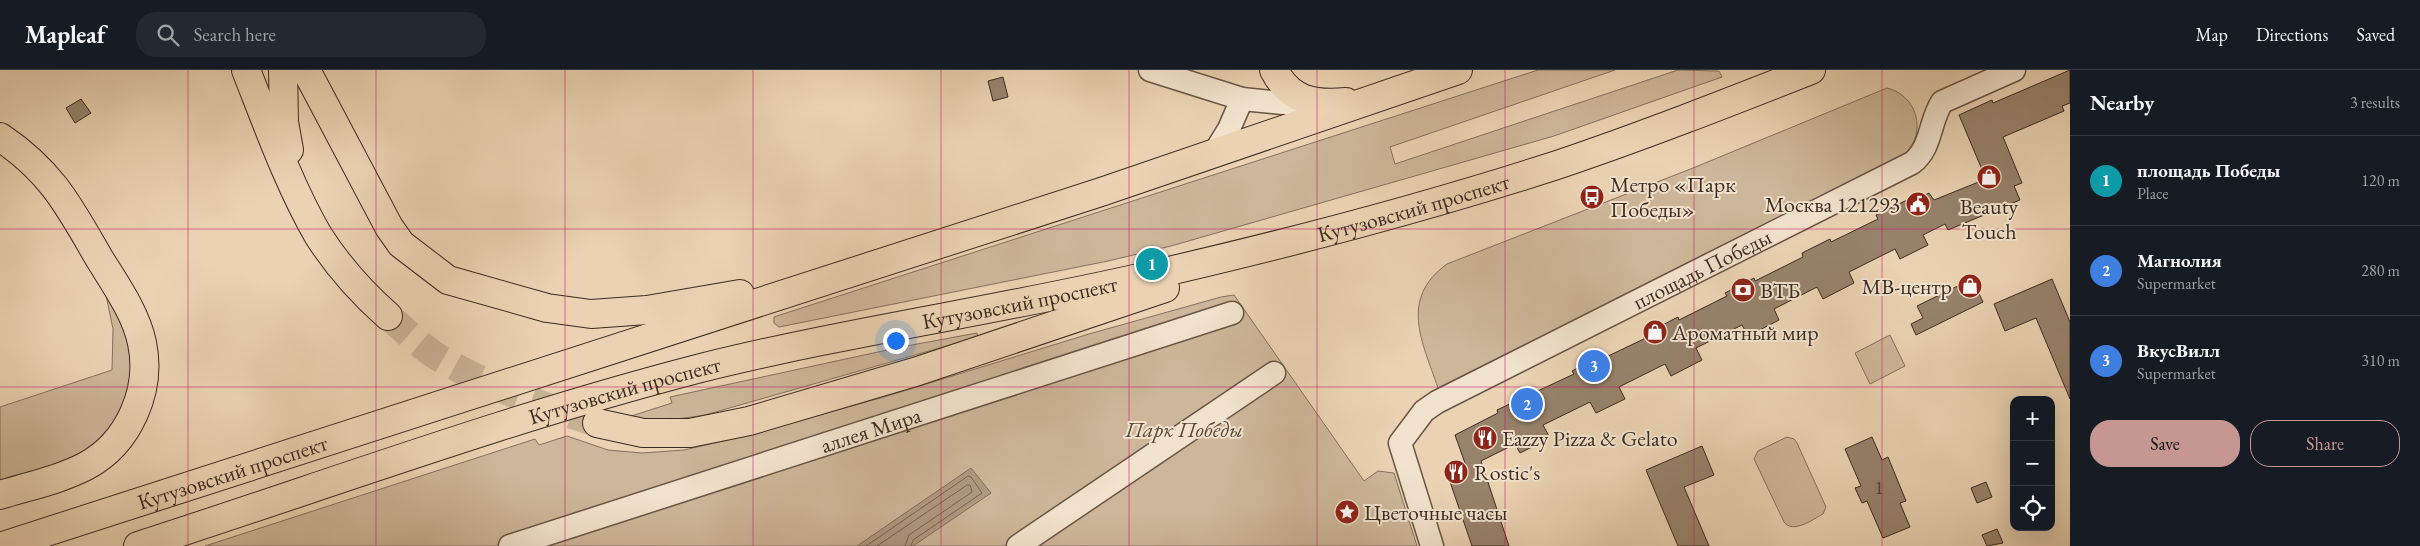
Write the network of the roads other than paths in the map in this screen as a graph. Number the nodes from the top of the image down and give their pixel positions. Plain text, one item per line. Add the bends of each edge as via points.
1 (246, 70) edge
2 (283, 70) edge
3 (306, 70) edge
4 (1150, 70) edge
5 (1274, 70) edge
6 (1458, 70) edge
7 (1811, 70) edge
8 (2014, 70) edge
9 (1242, 99) junction
10 (1370, 99) junction
11 (1320, 103) junction
12 (0, 137) edge
13 (1213, 154) junction
14 (299, 196) junction
15 (1330, 232) junction
16 (874, 265) junction
17 (1232, 313) dead end
18 (388, 316) tunnel mouth
19 (1274, 373) dead end
20 (597, 423) tunnel mouth
21 (0, 495) edge
22 (3, 546) edge
23 (138, 546) edge
24 (510, 546) edge
25 (1018, 546) edge
26 (1432, 546) edge

1 - 14 main road
2 - 14 main road via 284,122
3 - 16 main road via 345,148 401,244 448,280 547,308 591,314 647,310 753,292
4 - 9 street
5 - 11 main road via 1296,96
6 - 10 main road, Кутузовский проспект
7 - 15 main road, Кутузовский проспект via 1557,165
8 - 26 street, площадь Победы via 1942,102 1925,150 1912,163 1437,402 1415,420 1400,443
9 - 11 street via 1282,104
9 - 13 street
10 - 11 main road
10 - 13 main road, Кутузовский проспект
12 - 21 main road via 24,152 53,182 74,214 127,305 142,342 145,370 141,396 130,423 111,447 88,465 63,477
13 - 16 main road, Кутузовский проспект
14 - 18 main road via 318,234 343,269
15 - 20 main road via 918,371 748,421 690,432 643,433
15 - 23 main road, Кутузовский проспект via 1142,278 786,348 690,371 542,414
16 - 22 main road, Кутузовский проспект
17 - 24 street, аллея Мира
19 - 25 street

